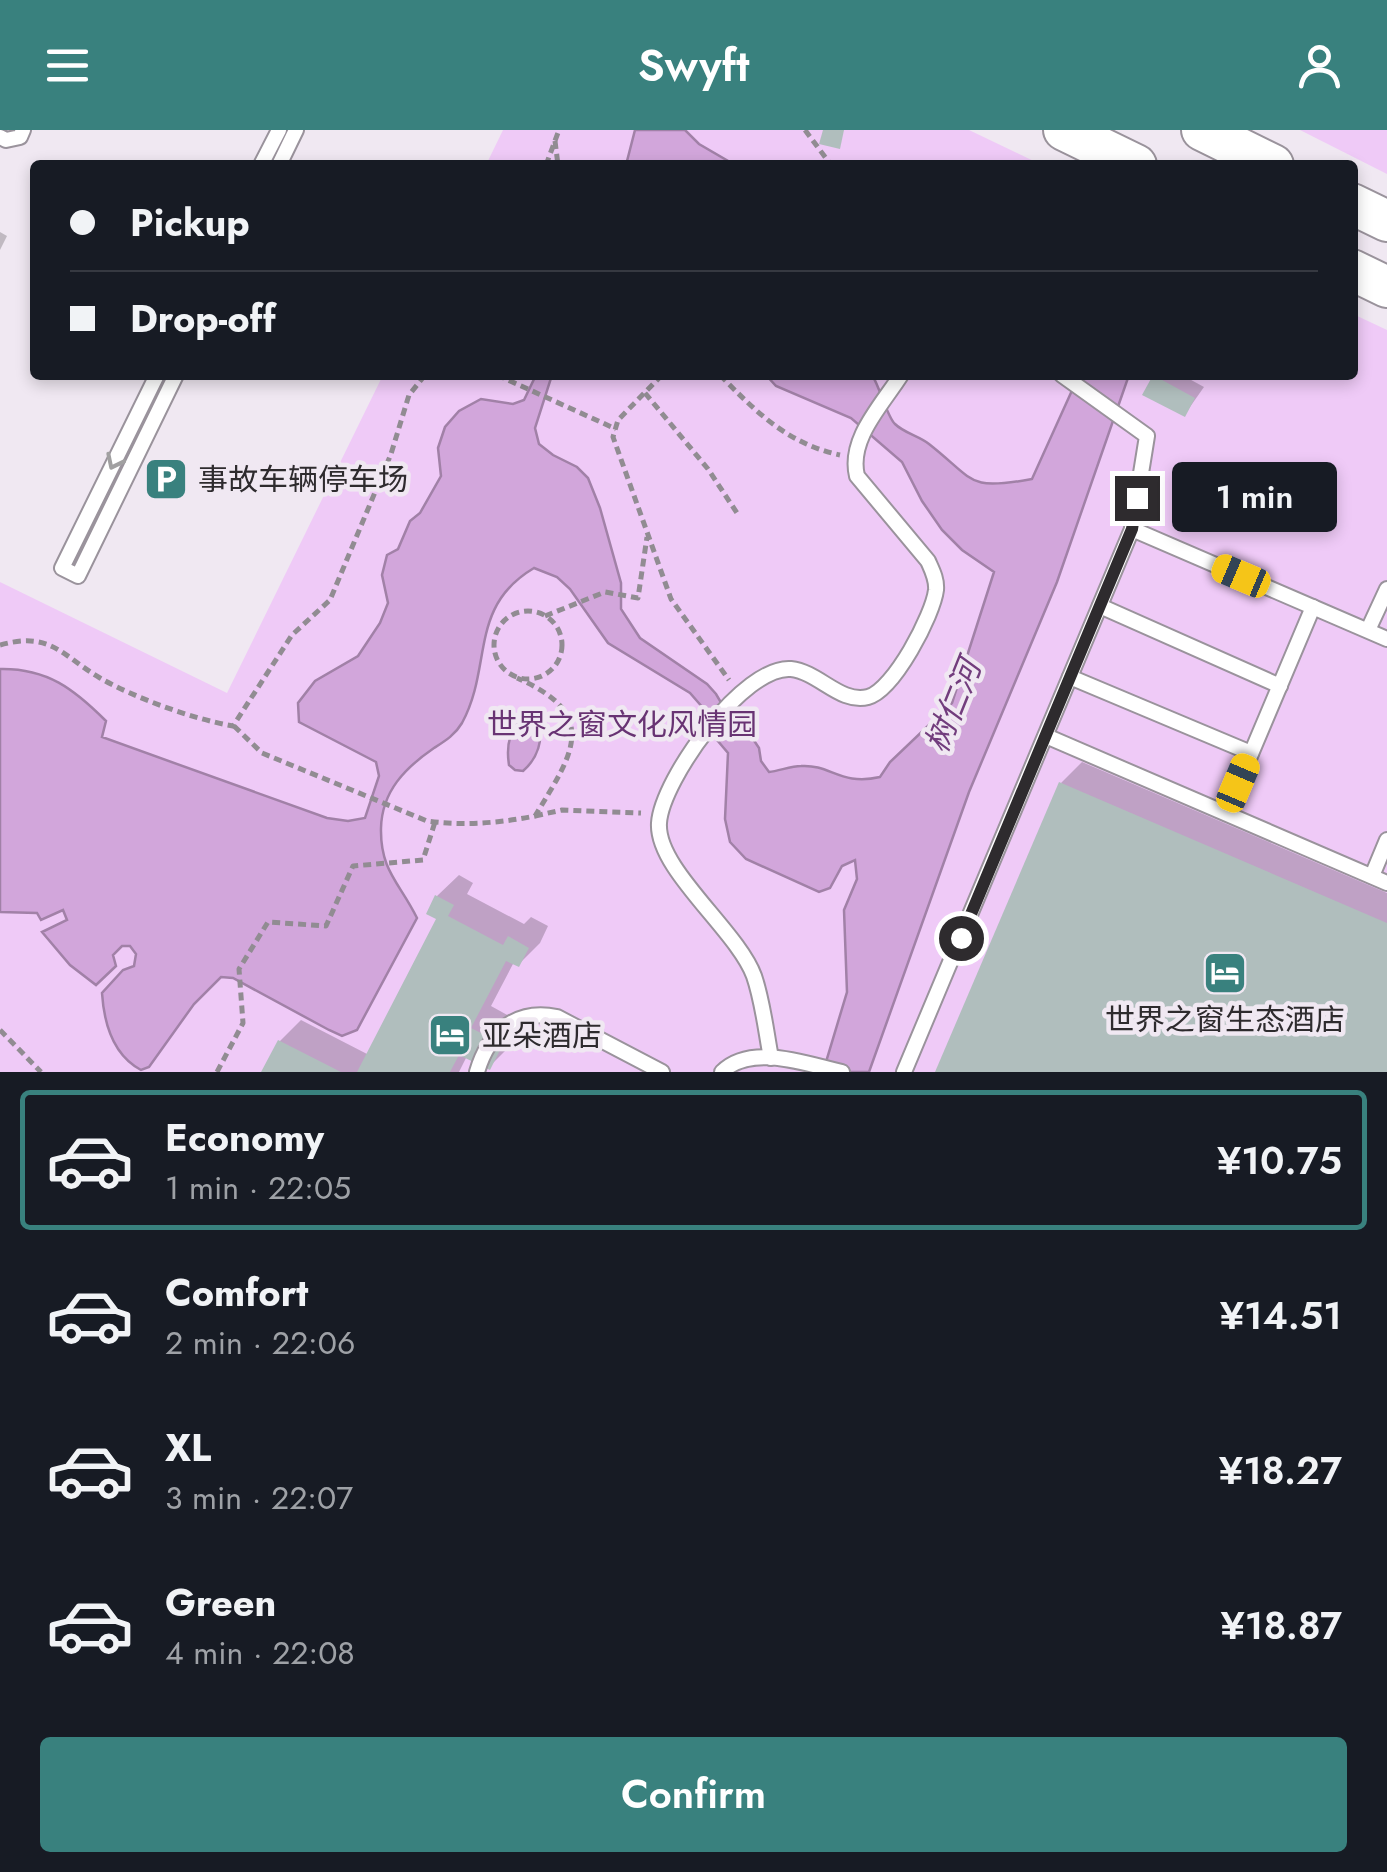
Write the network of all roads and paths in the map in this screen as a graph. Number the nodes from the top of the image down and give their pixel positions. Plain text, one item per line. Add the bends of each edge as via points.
1 (23, 130) edge
2 (279, 130) edge
3 (296, 130) edge
4 (559, 130) edge
5 (805, 130) edge
6 (1064, 130) edge
7 (1202, 130) edge
8 (0, 137) edge
9 (554, 138) junction
10 (828, 157) junction
11 (264, 160) edge
12 (281, 160) edge
13 (547, 160) edge
14 (557, 160) edge
15 (824, 160) edge
16 (829, 160) edge
17 (1126, 160) edge
18 (1263, 160) edge
19 (1358, 207) edge
20 (1387, 221) edge
21 (1358, 273) edge
22 (1387, 287) edge
23 (156, 380) edge
24 (174, 380) edge
25 (421, 380) edge
26 (509, 380) edge
27 (657, 380) edge
28 (725, 380) edge
29 (898, 380) edge
30 (1069, 380) edge
31 (644, 393) junction
32 (616, 429) junction
33 (853, 458) junction
34 (737, 513) dead end
35 (1132, 529) junction
36 (647, 534) junction
37 (1387, 590) edge
38 (1100, 606) junction
39 (1313, 607) junction
40 (545, 616) junction
41 (1368, 630) junction
42 (1387, 638) edge
43 (0, 645) edge
44 (1070, 677) junction
45 (517, 678) junction
46 (1280, 686) junction
47 (735, 700) junction
48 (233, 726) junction
49 (1046, 736) junction
50 (1251, 753) junction
51 (661, 812) junction
52 (1226, 813) junction
53 (535, 816) junction
54 (434, 822) junction
55 (1387, 840) edge
56 (1380, 879) edge
57 (0, 1030) edge
58 (772, 1058) junction
59 (41, 1072) edge
60 (216, 1072) edge
61 (476, 1072) edge
62 (662, 1072) edge
63 (722, 1072) edge
64 (842, 1072) edge
65 (904, 1072) edge

1 - 8 lane via 20,137
2 - 11 lane
3 - 12 lane
4 - 9 path
5 - 10 path
6 - 17 main road
7 - 18 main road
9 - 13 path
9 - 14 path
10 - 15 path
10 - 16 path
19 - 20 main road
21 - 22 main road
23 -> 24 lane via 62,568 78,576
25 - 48 path via 409,395 330,600 292,635
26 - 32 path
27 - 31 path
28 - 33 path via 776,430 813,449
29 - 33 lane
30 - 35 lane via 1147,436
31 - 32 path
31 - 34 path
32 - 36 path
33 - 47 lane via 857,476 935,577 936,592 911,650 870,696 839,692 809,672 787,668 762,676
35 - 38 lane
35 - 39 lane
36 - 40 path via 638,598 605,592
36 - 47 path via 671,599
37 - 41 lane
38 - 44 lane
38 - 46 lane
39 - 41 lane
39 - 46 lane
40 - 45 path via 560,632 556,664 538,678
40 - 45 path via 512,615 497,631 495,654
41 - 42 lane
43 - 48 path via 60,648 100,678 200,720
44 - 49 lane
44 - 50 lane
45 - 53 path via 546,690 571,729 566,763
46 - 50 lane
47 - 51 lane via 687,754
48 - 54 path via 262,753
49 - 52 lane
49 - 65 lane
50 - 52 lane
51 - 53 path via 562,810
51 - 58 lane via 664,846 754,976
52 - 56 lane
53 - 54 path
54 - 60 path via 423,860 353,866 326,926 268,922 239,970 243,1024
55 - 56 lane
57 - 59 path
58 - 63 lane via 732,1062
58 - 64 lane
61 - 62 lane via 498,1030 539,1013

